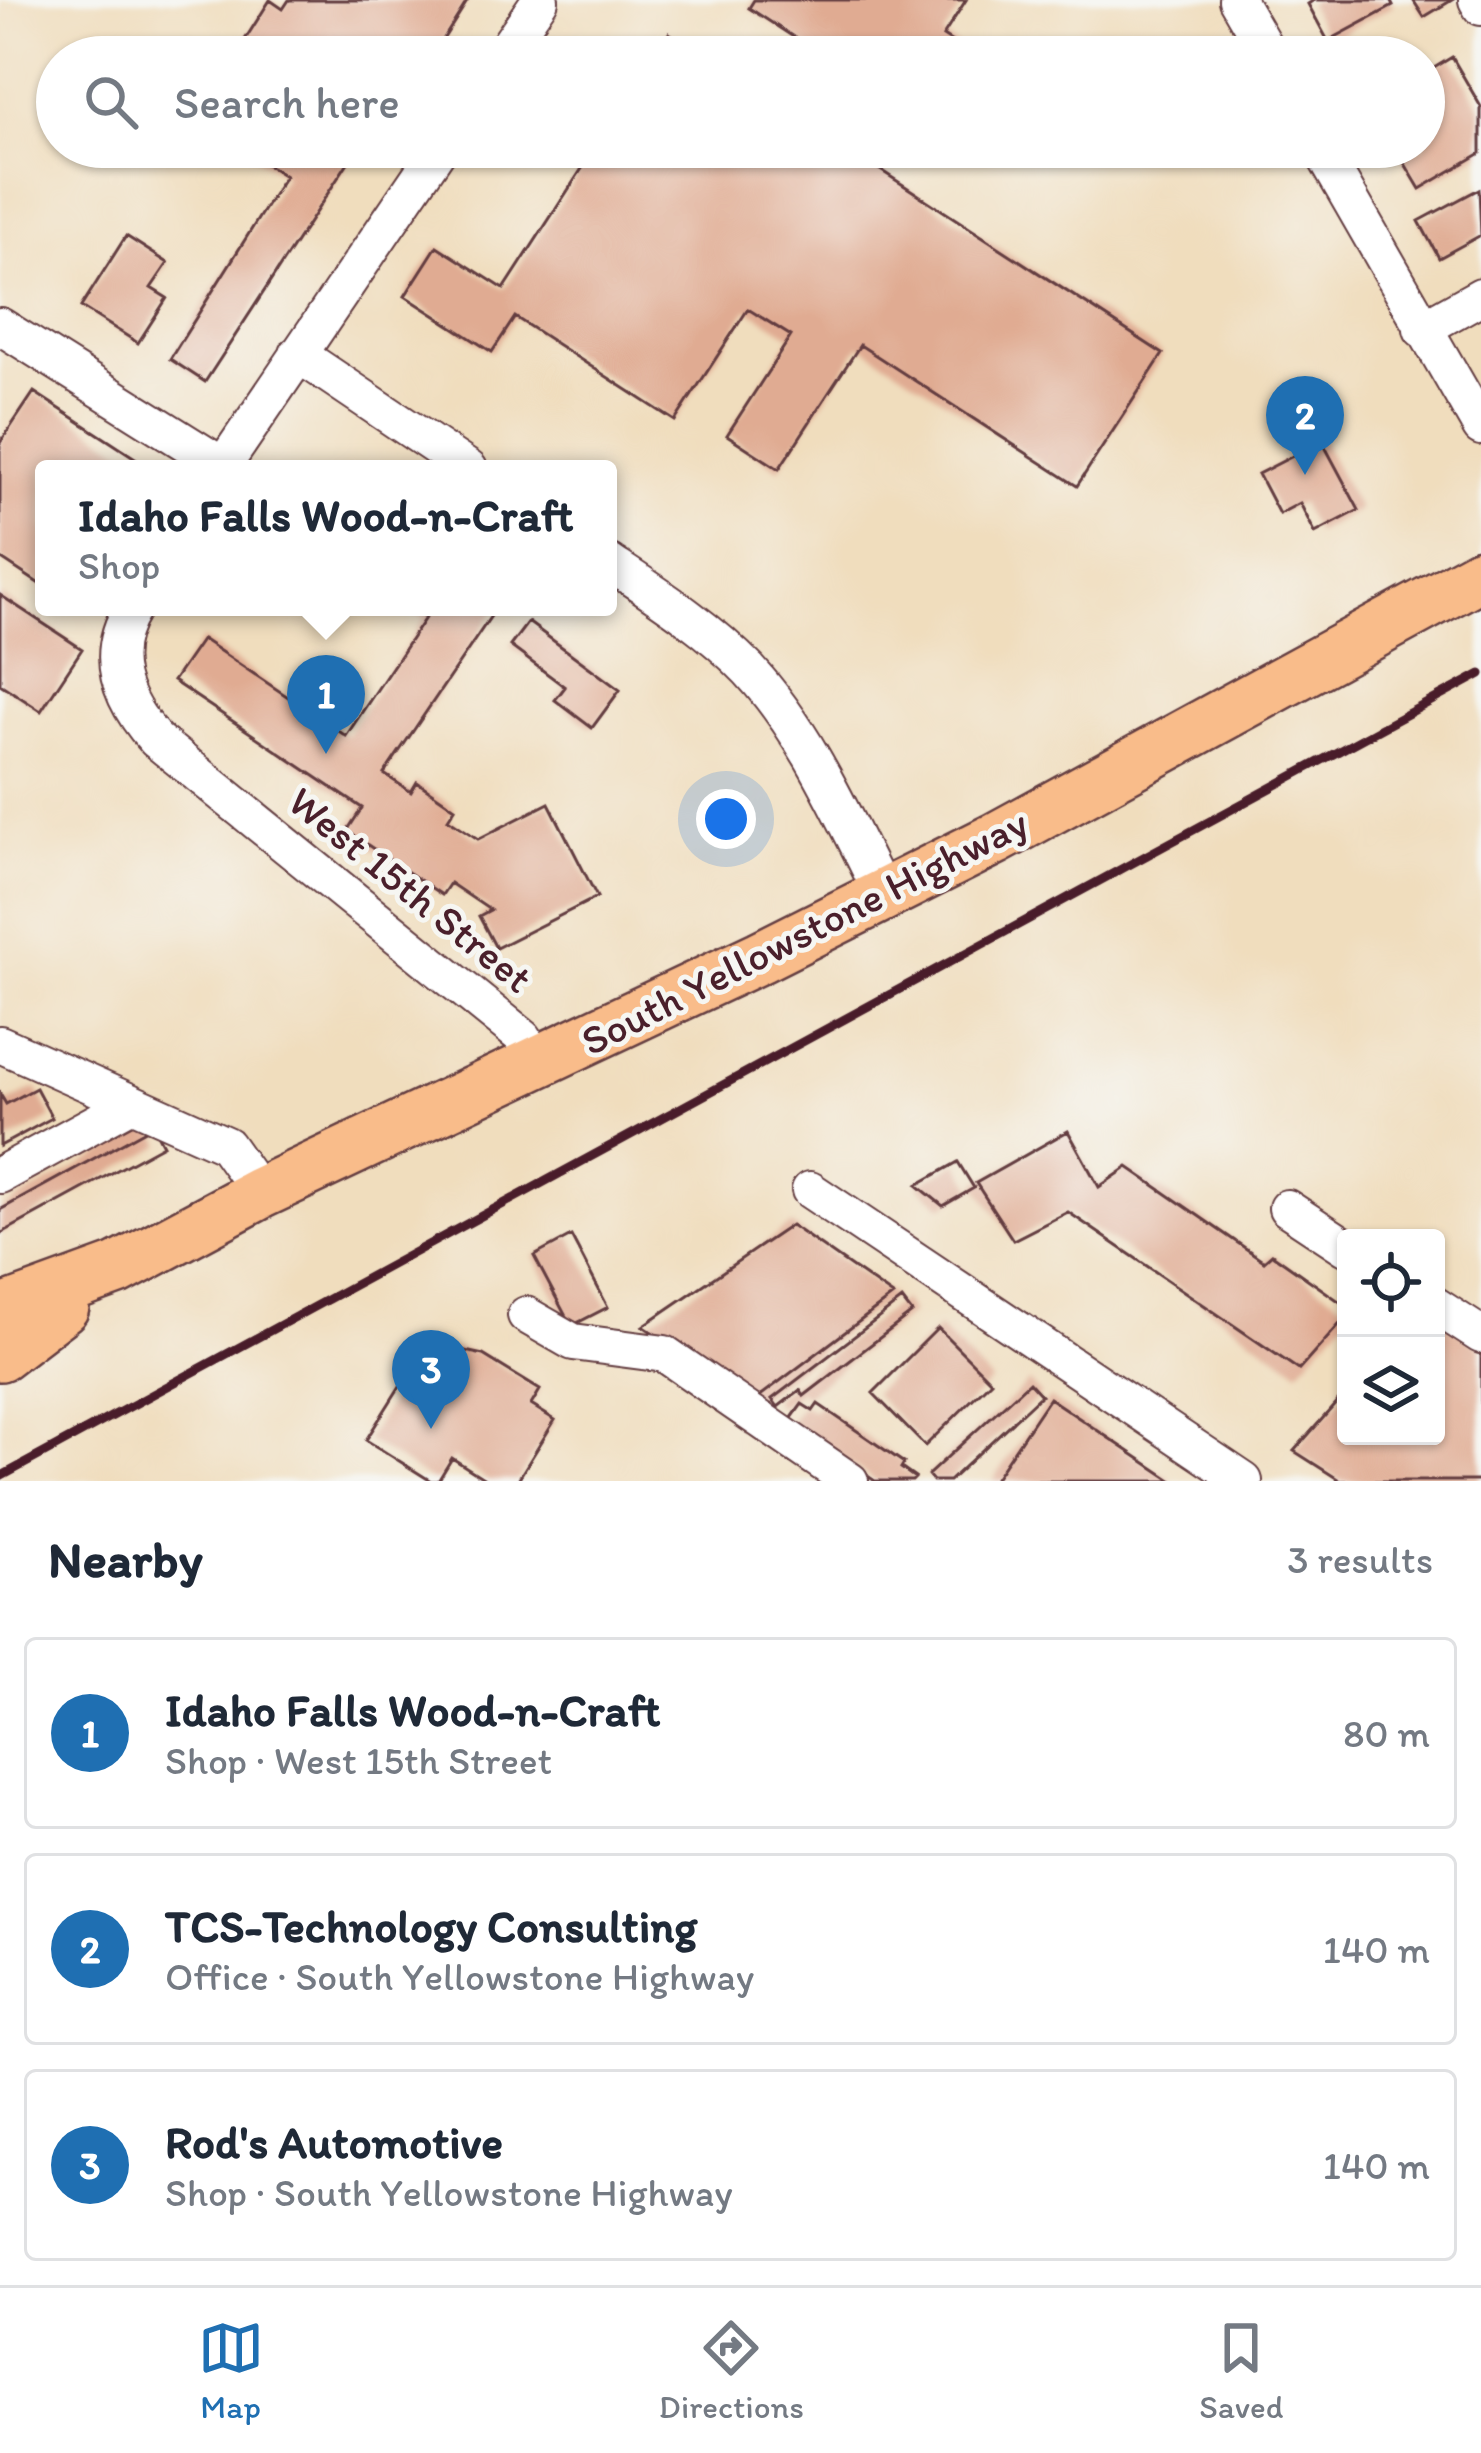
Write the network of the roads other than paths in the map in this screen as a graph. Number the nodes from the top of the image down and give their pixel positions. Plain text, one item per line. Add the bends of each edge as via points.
1 (541, 0) edge
2 (1238, 0) edge
3 (516, 36) edge
4 (1258, 36) edge
5 (426, 168) edge
6 (1332, 168) edge
7 (1481, 296) edge
8 (0, 326) edge
9 (1422, 329) junction
10 (298, 354) junction
11 (1481, 427) edge
12 (211, 460) edge
13 (227, 460) edge
14 (456, 460) edge
15 (617, 568) edge
16 (1481, 574) edge
17 (127, 616) edge
18 (883, 895) junction
19 (0, 1044) edge
20 (0, 1064) edge
21 (538, 1064) junction
22 (83, 1082) junction
23 (132, 1103) junction
24 (0, 1175) edge
25 (810, 1190) dead end
26 (260, 1193) junction
27 (1287, 1208) dead end
28 (1337, 1241) edge
29 (118, 1269) junction
30 (0, 1302) edge
31 (0, 1312) edge
32 (1445, 1312) edge
33 (526, 1315) dead end
34 (1481, 1335) edge
35 (0, 1355) edge
36 (850, 1481) edge
37 (1244, 1481) edge

1 - 3 street
2 - 4 street
5 - 10 street
6 - 9 street
7 - 9 street
8 - 12 street
9 - 11 street
10 - 13 street
10 - 14 street
15 - 18 street via 749,670 815,761
16 - 18 highway, South Yellowstone Highway
17 - 21 street, West 15th Street via 118,657 122,688 156,740 524,1038
18 - 21 highway, South Yellowstone Highway
19 - 22 street
20 - 22 street
21 - 26 highway, South Yellowstone Highway
22 - 23 street
23 - 24 street
23 - 26 street via 226,1145
25 - 37 street
26 - 29 highway, South Yellowstone Highway
27 - 28 street
29 - 30 highway
29 - 31 highway, South Yellowstone Highway
29 - 35 highway, South Yellowstone Highway
32 - 34 street
33 - 36 street via 573,1342 664,1354

